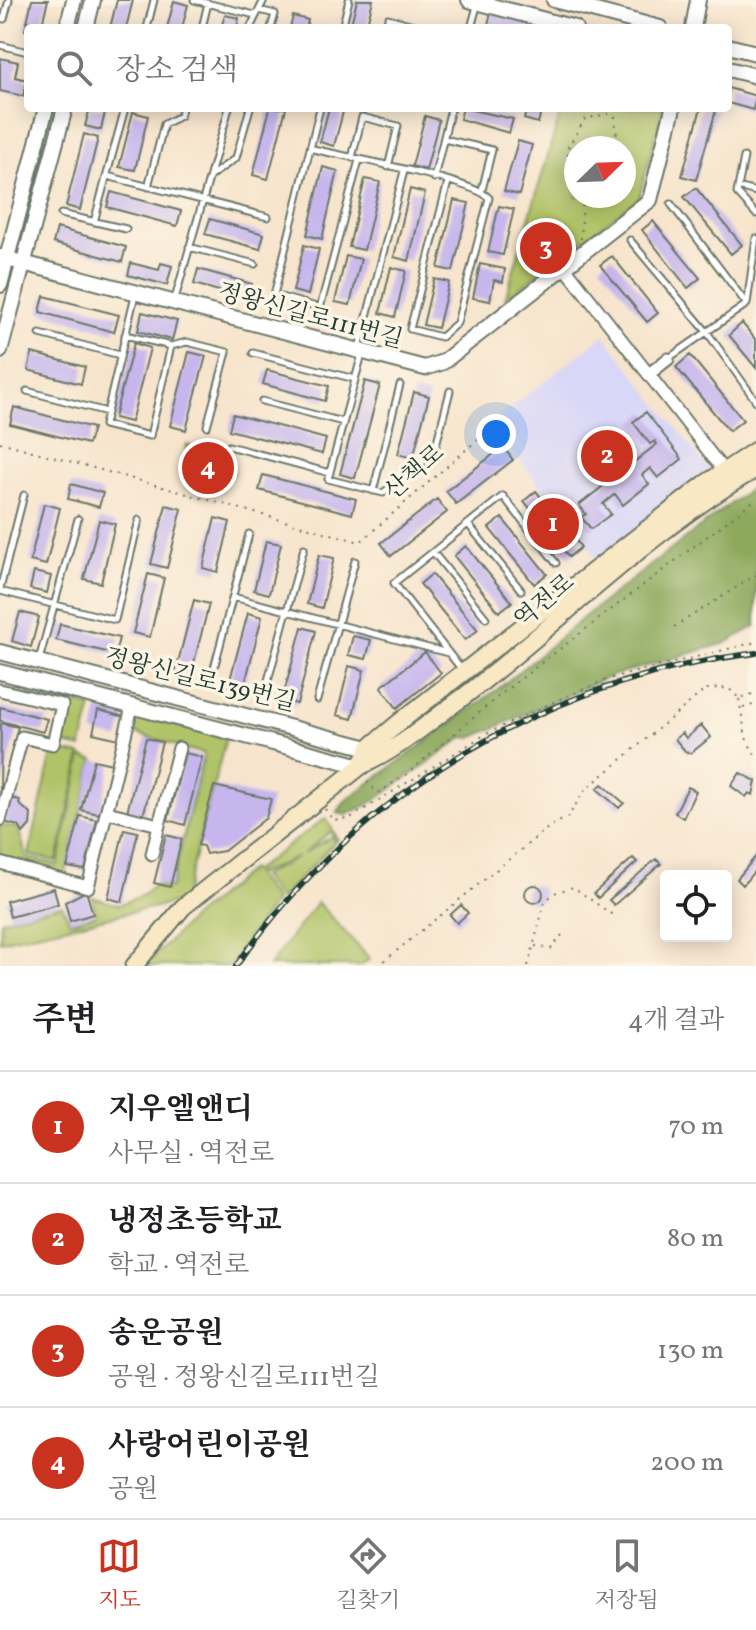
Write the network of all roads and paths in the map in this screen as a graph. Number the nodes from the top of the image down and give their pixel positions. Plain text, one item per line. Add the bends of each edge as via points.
1 (9, 0) edge
2 (74, 0) edge
3 (93, 0) edge
4 (154, 0) edge
5 (194, 0) edge
6 (264, 0) edge
7 (349, 0) edge
8 (554, 0) edge
9 (698, 0) edge
10 (473, 1) edge
11 (208, 3) junction
12 (257, 12) junction
13 (0, 18) edge
14 (68, 24) edge
15 (87, 24) edge
16 (148, 24) edge
17 (203, 24) edge
18 (252, 24) edge
19 (272, 24) edge
20 (343, 24) edge
21 (386, 24) edge
22 (410, 24) edge
23 (471, 24) edge
24 (560, 24) edge
25 (645, 24) edge
26 (694, 24) edge
27 (0, 45) edge
28 (732, 47) edge
29 (24, 51) edge
30 (756, 53) edge
31 (732, 70) edge
32 (756, 76) edge
33 (45, 112) edge
34 (64, 112) edge
35 (124, 112) edge
36 (181, 112) edge
37 (228, 112) edge
38 (249, 112) edge
39 (319, 112) edge
40 (449, 112) edge
41 (672, 112) edge
42 (612, 113) joint
43 (575, 136) edge
44 (616, 136) edge
45 (444, 139) junction
46 (313, 149) junction
47 (744, 157) dead end
48 (355, 159) junction
49 (388, 167) junction
50 (404, 171) junction
51 (212, 175) junction
52 (107, 176) junction
53 (434, 178) junction
54 (448, 182) junction
55 (148, 187) junction
56 (738, 187) junction
57 (482, 190) junction
58 (756, 192) edge
59 (201, 200) junction
60 (671, 204) dead end
61 (582, 208) edge
62 (61, 214) dead end
63 (756, 214) edge
64 (268, 217) dead end
65 (94, 222) junction
66 (126, 229) dead end
67 (756, 238) edge
68 (630, 240) dead end
69 (189, 247) junction
70 (584, 250) junction
71 (3, 258) edge
72 (26, 262) junction
73 (255, 264) dead end
74 (564, 266) junction
75 (0, 285) edge
76 (135, 294) junction
77 (174, 304) junction
78 (747, 304) junction
79 (707, 332) junction
80 (40, 334) dead end
81 (125, 335) junction
82 (171, 346) junction
83 (0, 351) edge
84 (253, 353) dead end
85 (360, 353) junction
86 (120, 355) junction
87 (668, 359) joint
88 (649, 374) junction
89 (355, 379) junction
90 (400, 385) dead end
91 (27, 391) dead end
92 (450, 391) dead end
93 (262, 401) dead end
94 (756, 401) edge
95 (107, 412) junction
96 (343, 422) junction
97 (207, 426) dead end
98 (491, 428) dead end
99 (0, 442) edge
100 (229, 446) dead end
101 (756, 450) edge
102 (756, 469) edge
103 (724, 471) junction
104 (330, 473) junction
105 (373, 491) junction
106 (24, 495) dead end
107 (756, 499) edge
108 (78, 519) dead end
109 (139, 520) dead end
110 (468, 524) junction
111 (249, 534) dead end
112 (304, 548) dead end
113 (433, 552) junction
114 (355, 561) dead end
115 (556, 563) dead end
116 (756, 575) edge
117 (0, 590) edge
118 (521, 590) dead end
119 (233, 597) junction
120 (56, 605) junction
121 (287, 611) junction
122 (486, 618) dead end
123 (338, 624) junction
124 (674, 627) dead end
125 (756, 642) edge
126 (0, 652) edge
127 (449, 653) junction
128 (38, 662) junction
129 (0, 672) edge
130 (464, 673) junction
131 (212, 676) dead end
132 (266, 688) dead end
133 (0, 690) edge
134 (756, 693) edge
135 (739, 698) junction
136 (317, 700) dead end
137 (756, 704) edge
138 (132, 707) junction
139 (742, 708) junction
140 (370, 747) junction
141 (179, 748) dead end
142 (388, 753) junction
143 (756, 757) edge
144 (364, 774) junction
145 (319, 802) junction
146 (107, 812) junction
147 (0, 820) edge
148 (159, 825) junction
149 (152, 854) dead end
150 (0, 863) edge
151 (614, 916) dead end
152 (562, 935) dead end
153 (534, 946) junction
154 (134, 966) edge
155 (378, 966) edge
156 (528, 966) edge

1 - 13 lane via 4,19
2 - 14 street
3 - 15 street
4 - 16 lane
5 - 11 lane
6 - 12 lane
7 - 20 lane
8 - 25 street
9 - 26 street
10 - 23 lane
10 - 24 street
11 - 12 lane
11 - 17 lane
12 - 18 lane
12 - 19 lane via 275,14
21 - 22 lane via 388,18
27 - 29 lane
28 - 30 street
31 - 32 street
33 - 71 street
34 - 72 street
35 - 52 lane
36 - 55 lane via 164,124
37 - 51 lane
38 - 51 lane via 236,158
39 - 46 lane
40 - 45 lane
41 - 70 street, 정왕신길로111번길 via 650,200
42 - 43 path via 585,119
42 - 44 path
45 - 53 lane
45 - 57 lane via 492,150
46 - 48 lane
46 - 48 lane via 274,295 320,308
47 - 56 lane
48 - 49 lane
48 - 49 lane via 362,117 398,126
49 - 50 lane
50 - 53 lane
50 - 85 lane
51 - 59 lane
52 - 55 lane
52 - 65 lane
53 - 54 lane
54 - 57 lane
54 - 57 lane via 410,329 441,337 457,323 489,198
55 - 59 lane
56 - 58 lane
56 - 63 lane via 737,193
59 - 64 lane
59 - 69 lane
60 - 78 lane
61 - 70 path
62 - 65 lane
65 - 66 lane
67 - 78 lane
68 - 79 lane
69 - 73 lane
69 - 77 lane
70 - 74 street, 정왕신길로111번길
71 - 72 street, 정왕신길로111번길
71 - 75 street
72 - 76 street, 정왕신길로111번길
72 - 83 street
74 - 85 street, 정왕신길로111번길 via 443,362 425,368
74 - 88 street
76 - 77 street, 정왕신길로111번길
76 - 81 lane
77 - 85 street, 정왕신길로111번길
78 - 79 lane
79 - 87 lane
79 - 94 lane
80 - 86 lane
81 - 82 lane
81 - 86 lane
82 - 95 lane via 150,436 104,425
82 - 97 lane via 187,342 227,352
84 - 89 lane
85 - 89 lane
86 - 95 lane
87 - 88 street
88 - 103 street
89 - 96 lane
90 - 105 lane
91 - 95 lane
92 - 105 lane via 434,453 383,493
93 - 96 lane
96 - 104 lane
98 - 99 path, 산책로 via 360,542
100 - 104 lane
101 - 103 main road, 역전로
102 - 142 main road, 역전로 via 671,527 529,647
103 - 130 main road, 역전로
104 - 105 lane via 328,479
106 - 117 lane
107 - 144 path via 506,690 407,774 378,793
108 - 120 lane
109 - 120 lane via 115,620
110 - 113 lane
110 - 115 lane via 503,496
110 - 118 lane
111 - 119 lane
112 - 121 lane
113 - 122 lane
113 - 127 lane via 394,583
114 - 123 lane
116 - 124 path
117 - 120 lane
119 - 121 lane
119 - 131 lane
120 - 128 lane
121 - 123 lane
121 - 132 lane
123 - 127 lane
123 - 136 lane
125 - 145 path via 608,679 558,700 486,734 341,822
126 - 128 street, 정왕신길로139번길
127 - 130 lane
128 - 140 street, 정왕신길로139번길
129 - 138 street, 정왕신길로139번길
130 - 140 main road, 역전로
133 - 147 street via 62,705 53,744 22,737
134 - 135 path
135 - 139 path
135 - 155 path via 728,688 706,689 585,790 568,817
137 - 139 path
138 - 144 street, 정왕신길로139번길
138 - 146 street
139 - 143 path via 746,738
140 - 142 street, 정왕신길로139번길
140 - 144 main road, 역전로
141 - 148 street
142 - 144 main road, 역전로
144 - 145 main road, 역전로
145 - 154 main road, 역전로 via 183,907
146 - 148 street
146 - 150 street via 88,887
148 - 149 street
151 - 153 path via 573,887 554,893 545,902
152 - 153 path via 551,949
153 - 156 path

